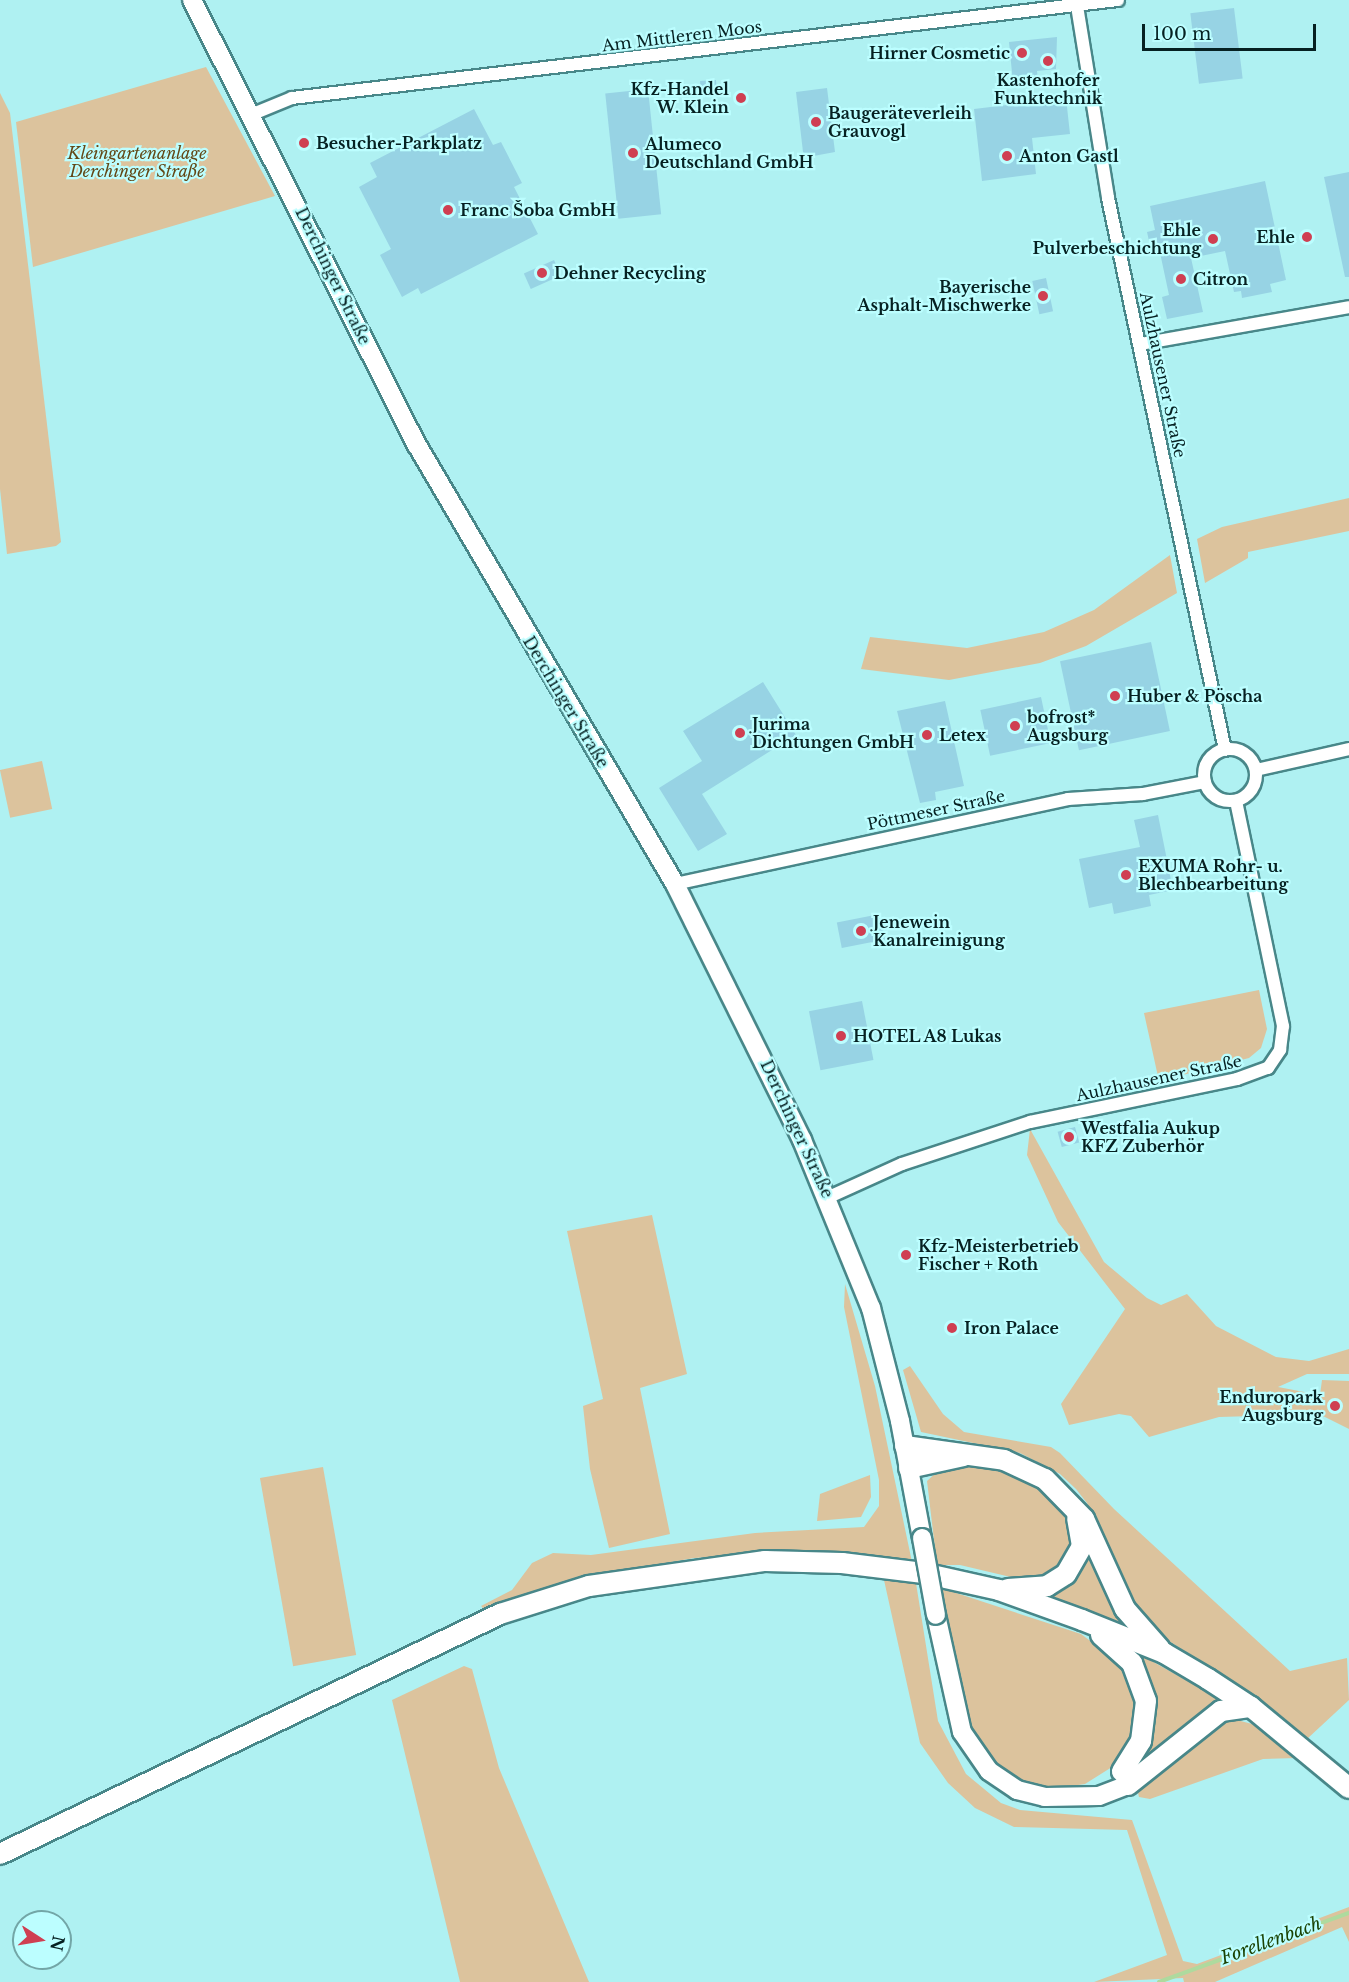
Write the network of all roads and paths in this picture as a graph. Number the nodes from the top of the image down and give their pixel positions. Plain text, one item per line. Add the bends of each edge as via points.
1 (192, 0) edge
2 (1118, 0) edge
3 (1077, 6) junction
4 (253, 114) junction
5 (1349, 307) edge
6 (1140, 344) junction
7 (1349, 749) edge
8 (1225, 750) junction
9 (1256, 770) junction
10 (1205, 782) junction
11 (1236, 801) junction
12 (675, 884) junction
13 (829, 1197) junction
14 (905, 1446) junction
15 (972, 1454) junction
16 (909, 1468) junction
17 (1075, 1509) junction
18 (999, 1590) junction
19 (1082, 1620) junction
20 (1164, 1653) junction
21 (1251, 1707) junction
22 (1125, 1778) junction
23 (1349, 1788) edge
24 (0, 1854) edge

1 - 4 main road, Derchinger Straße
2 - 3 street, Am Mittleren Moos
3 - 4 street, Am Mittleren Moos via 292,98
3 - 6 street, Aulzhausener Straße via 1089,99
4 - 12 main road, Derchinger Straße via 417,444
5 - 6 street
6 - 8 street, Aulzhausener Straße
7 - 9 street
8 - 9 street via 1248,756
8 - 10 street via 1208,762
9 - 11 street via 1254,786
10 - 11 street via 1221,799
10 - 12 street, Pöttmeser Straße via 1143,794 1068,799
11 - 13 street, Aulzhausener Straße via 1283,1026 1280,1050 1268,1068 1237,1079 1030,1122 902,1164
12 - 13 main road, Derchinger Straße via 718,963
13 - 14 main road, Derchinger Straße via 871,1308
14 - 15 main road
14 - 16 main road, Derchinger Straße
15 - 16 main road
15 - 17 main road via 1026,1468 1045,1479
16 - 22 main road, Derchinger Straße, bridge via 952,1702 962,1732 978,1758 1017,1790 1045,1797 1080,1798
17 - 18 main road via 1082,1546 1066,1574 1047,1586
17 - 20 main road via 1090,1531 1125,1609
18 - 19 main road
18 - 24 main road via 883,1566 765,1561 589,1586 500,1614 380,1668
19 - 20 main road
19 - 22 main road via 1124,1653 1144,1689 1146,1716 1141,1741
20 - 21 main road
21 - 22 main road via 1221,1711
21 - 23 main road

